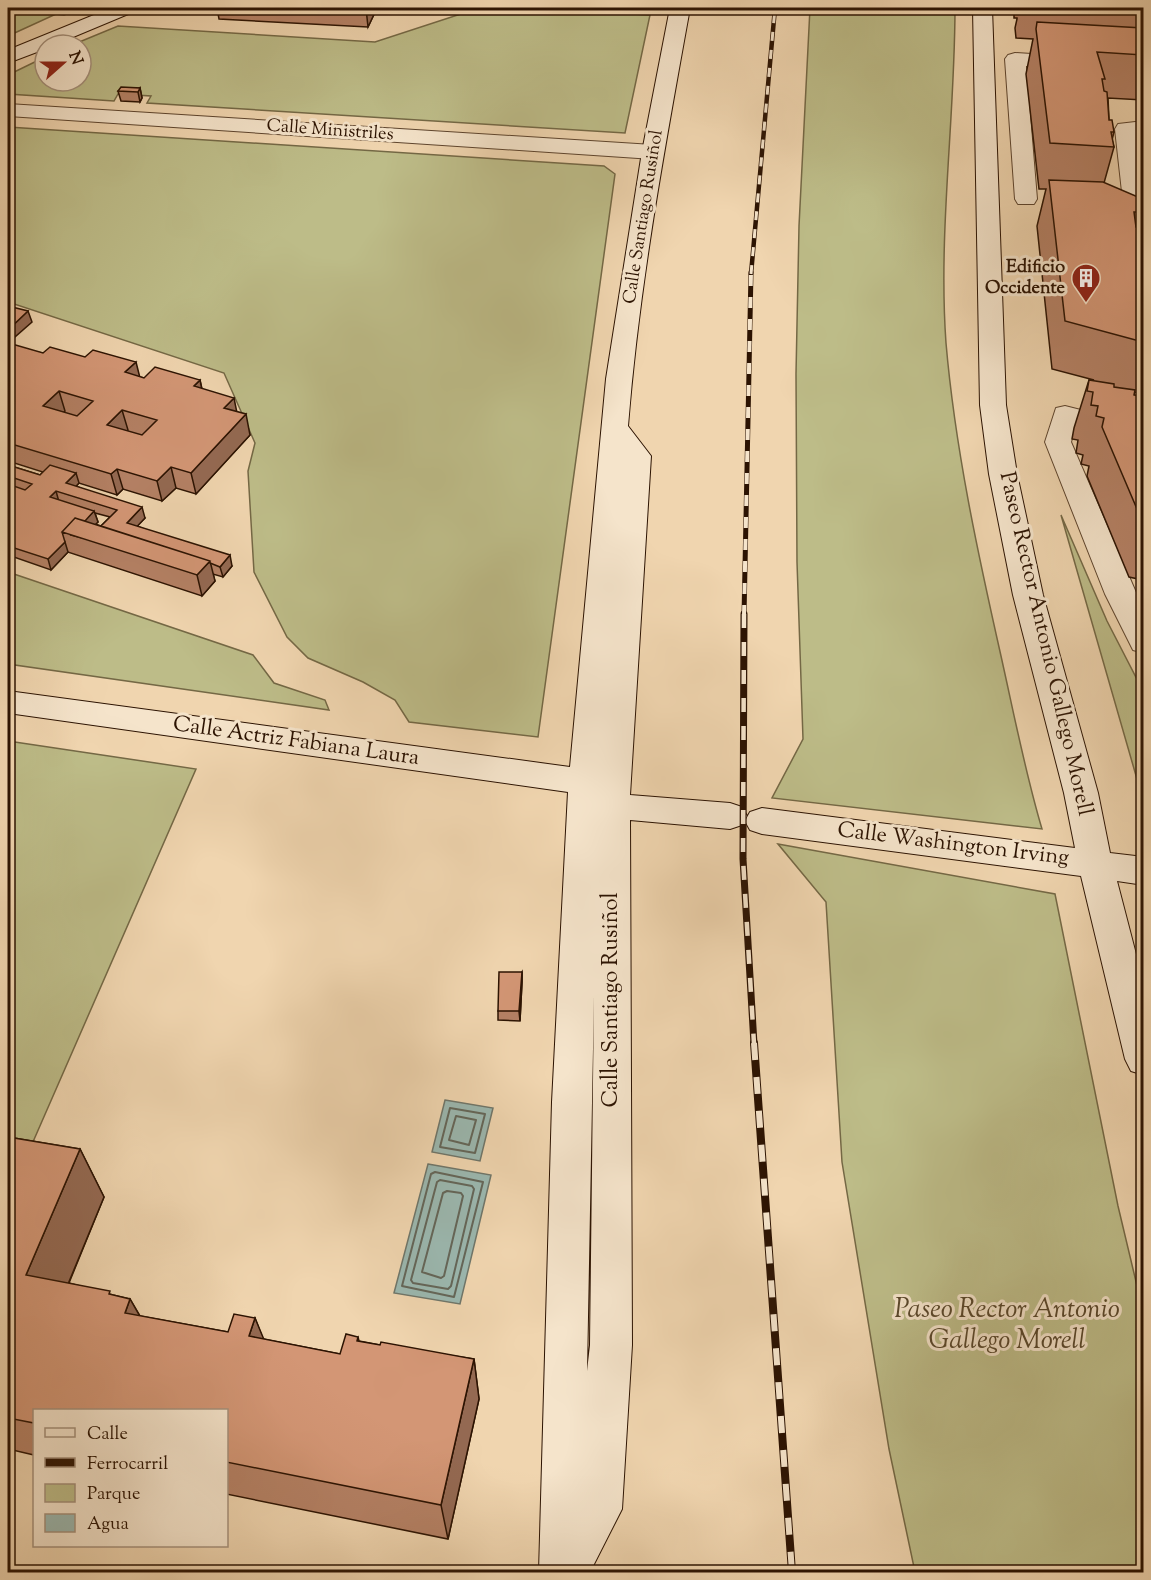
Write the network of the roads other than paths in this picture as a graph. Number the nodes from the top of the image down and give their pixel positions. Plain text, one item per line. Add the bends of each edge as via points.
1 (126, 8) edge
2 (680, 8) edge
3 (982, 8) edge
4 (983, 41) junction
5 (1143, 52) edge
6 (8, 57) edge
7 (1143, 67) edge
8 (8, 110) edge
9 (1143, 127) edge
10 (653, 152) junction
11 (986, 196) junction
12 (1132, 218) edge
13 (1143, 434) edge
14 (1136, 616) edge
15 (8, 702) edge
16 (599, 794) junction
17 (1095, 864) junction
18 (1143, 871) edge
19 (1143, 1059) edge
20 (563, 1572) edge

1 - 6 street
2 - 10 street, Calle Santiago Rusiñol
3 - 4 street, Paseo Rector Antonio Gallego Morell
4 - 5 street
4 - 11 street, Paseo Rector Antonio Gallego Morell
7 - 11 street via 1015,59 1036,200
8 - 10 street, Calle Ministriles
9 - 12 street via 1126,129
10 - 16 street, Calle Santiago Rusiñol via 619,379 615,427 637,456
11 - 17 street, Paseo Rector Antonio Gallego Morell via 993,405 1003,474 1028,595 1081,793
13 - 14 street via 1065,414 1058,442
15 - 16 street, Calle Actriz Fabiana Laura
16 - 17 street, Calle Washington Irving via 746,818
16 - 20 street, Calle Santiago Rusiñol via 610,1345 600,1509
17 - 18 street, Calle Washington Irving
17 - 19 street, Paseo Rector Antonio Gallego Morell

